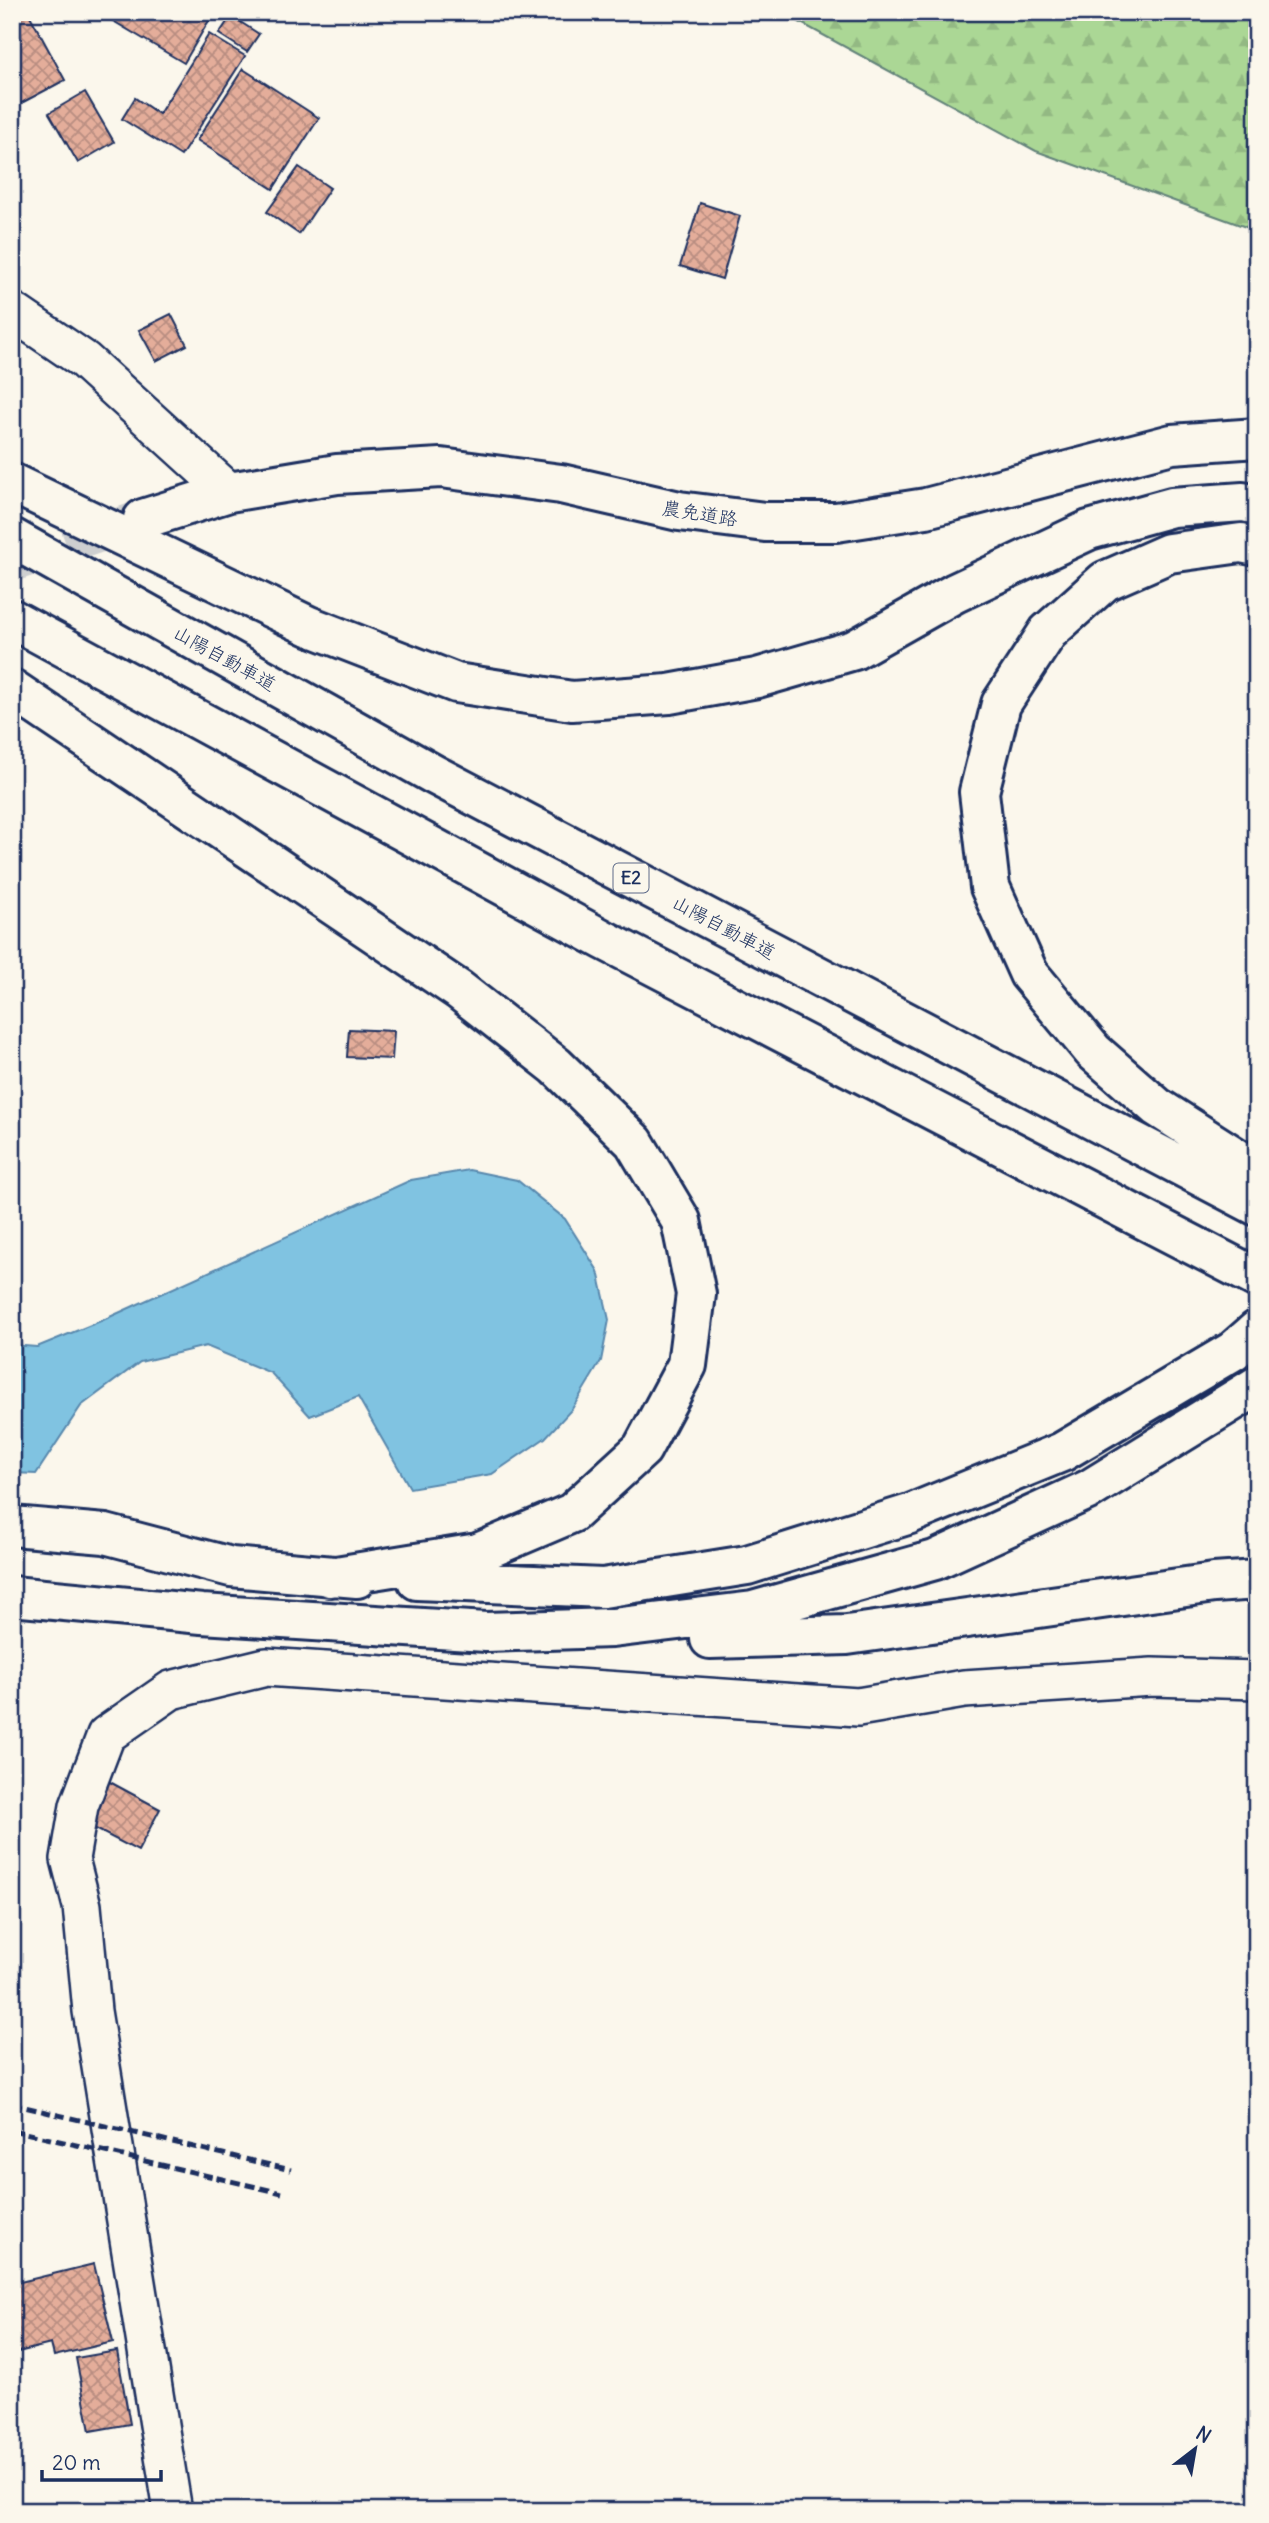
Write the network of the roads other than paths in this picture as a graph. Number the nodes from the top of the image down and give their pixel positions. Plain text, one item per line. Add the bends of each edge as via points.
1 (12, 311) edge
2 (1257, 438) edge
3 (12, 483) edge
4 (229, 492) junction
5 (1257, 505) edge
6 (143, 519) tunnel mouth
7 (12, 538) edge
8 (1257, 546) edge
9 (12, 619) edge
10 (12, 689) edge
11 (1257, 1171) edge
12 (1257, 1206) edge
13 (1250, 1274) edge
14 (1257, 1329) edge
15 (1257, 1386) edge
16 (12, 1526) edge
17 (330, 1577) junction
18 (1257, 1580) edge
19 (12, 1596) edge
20 (612, 1628) junction
21 (1257, 1681) edge
22 (173, 2511) edge

1 - 4 street via 84,360
2 - 4 main road, 農免道路 via 1172,444 926,508 836,522 765,522 679,511 561,484 441,468 337,474
3 - 5 main road via 321,631 456,683 572,701 669,694 757,678 854,650 955,593 1089,530 1172,506
4 - 6 main road, 農免道路
7 - 12 main road, 山陽自動車道 / E2 via 433,774
8 - 11 main road via 1241,543 1169,553 1105,581 1048,632 1000,705 979,792 990,887 1030,974 1093,1051 1157,1107
9 - 13 main road via 592,934
10 - 17 main road via 459,990 556,1066 634,1142 681,1221 696,1294 687,1365 642,1449 572,1513 478,1553
14 - 17 main road via 1233,1351 1062,1452 911,1514 747,1565 603,1588
15 - 20 main road via 1090,1489 935,1560 753,1611
16 - 17 main road via 105,1534 231,1567
18 - 20 main road via 847,1635 679,1640
19 - 20 main road via 202,1614 486,1632
21 - 22 street via 1152,1677 964,1689 858,1707 266,1667 172,1690 106,1735 79,1806 70,1859 82,1906 92,2011

